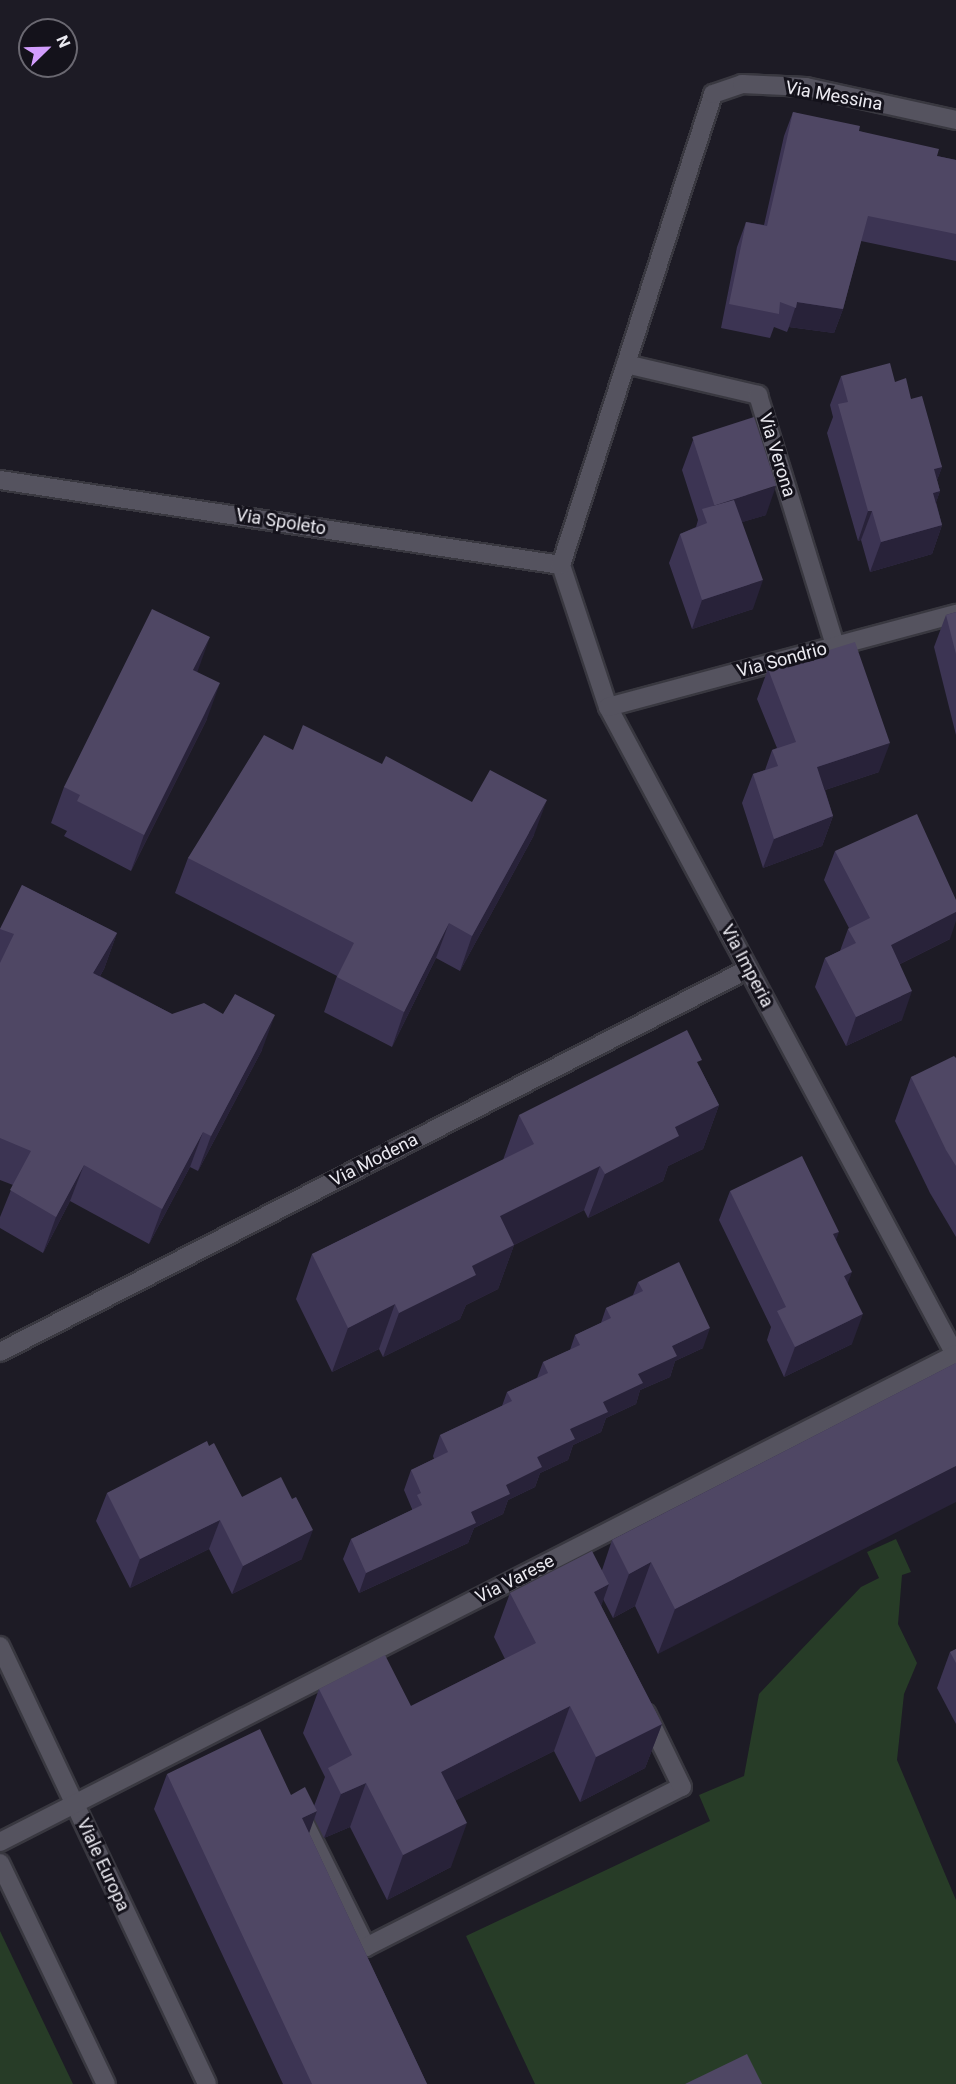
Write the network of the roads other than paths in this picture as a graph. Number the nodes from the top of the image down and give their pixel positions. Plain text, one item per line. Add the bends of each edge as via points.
1 (956, 120) edge
2 (626, 364) junction
3 (0, 480) edge
4 (561, 565) junction
5 (956, 614) edge
6 (835, 646) junction
7 (608, 706) junction
8 (748, 969) junction
9 (0, 1352) edge
10 (956, 1355) edge
11 (568, 1552) junction
12 (579, 1573) edge
13 (0, 1646) edge
14 (640, 1701) edge
15 (251, 1715) junction
16 (261, 1736) edge
17 (293, 1799) edge
18 (75, 1805) junction
19 (0, 1842) edge
20 (0, 1863) edge
21 (105, 2084) edge
22 (207, 2084) edge

1 - 2 street, Via Messina via 806,87 742,84 713,94
2 - 4 street
2 - 6 street, Via Verona via 758,395
3 - 4 street, Via Spoleto
4 - 7 street, Via Imperia
5 - 6 street, Via Sondrio
6 - 7 street, Via Sondrio
7 - 8 street, Via Imperia
8 - 9 street, Via Modena
8 - 10 street, Via Imperia
10 - 11 street, Via Varese
11 - 12 street
11 - 15 street, Via Varese
13 - 18 street, Viale Europa
14 - 17 street via 682,1787 366,1947
15 - 16 street
15 - 18 street, Via Varese
18 - 19 street, Via Varese
18 - 22 street, Viale Europa
20 - 21 street

